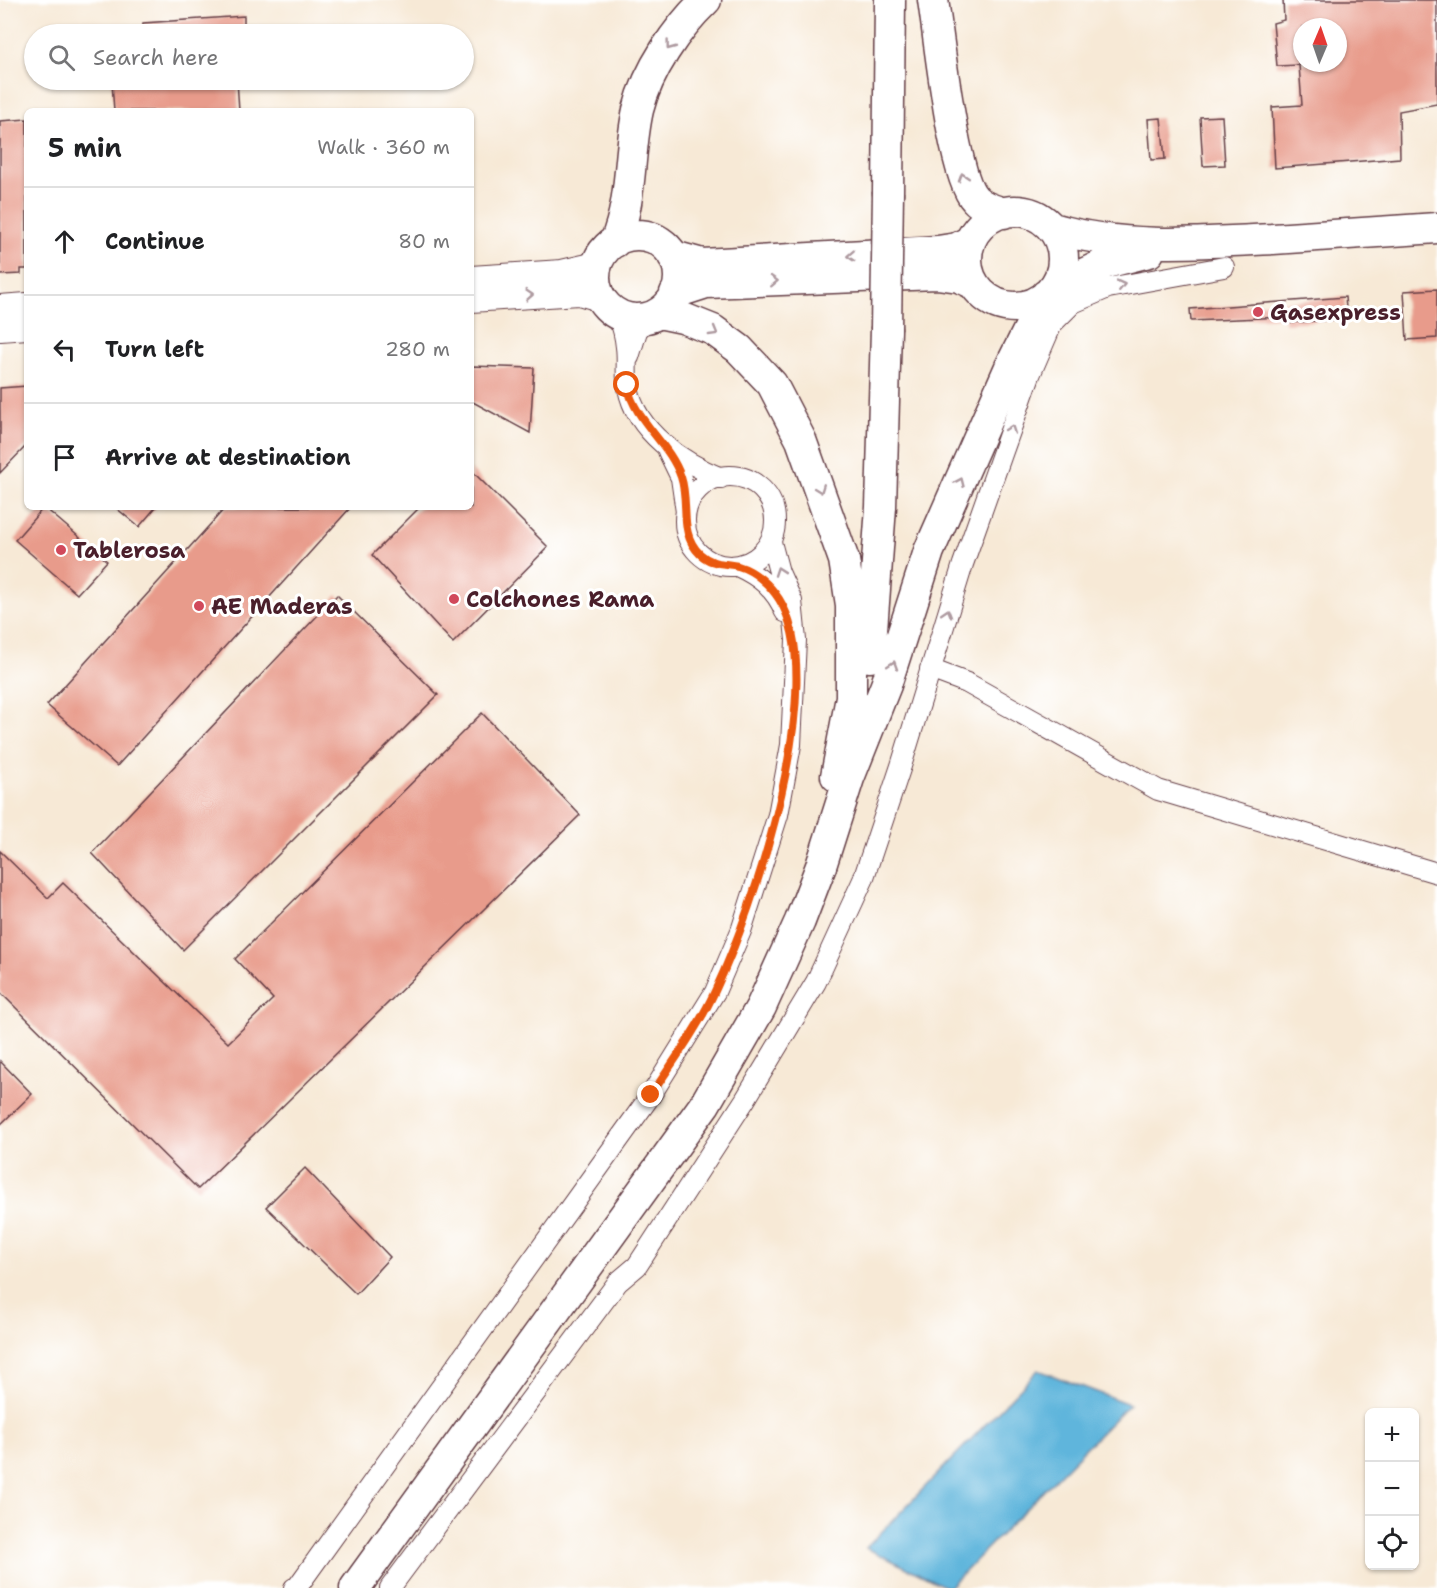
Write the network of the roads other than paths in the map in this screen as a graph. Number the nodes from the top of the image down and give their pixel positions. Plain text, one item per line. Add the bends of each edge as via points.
1 (706, 0) edge
2 (890, 0) edge
3 (933, 0) edge
4 (1004, 213) junction
5 (1052, 228) junction
6 (1437, 228) edge
7 (970, 241) junction
8 (615, 242) junction
9 (1193, 242) junction
10 (673, 256) junction
11 (597, 265) junction
12 (1224, 267) dead end
13 (474, 279) edge
14 (974, 284) junction
15 (1049, 292) junction
16 (474, 299) edge
17 (24, 306) edge
18 (640, 307) junction
19 (0, 308) edge
20 (24, 326) edge
21 (0, 328) edge
22 (627, 365) junction
23 (666, 446) junction
24 (721, 477) junction
25 (686, 512) junction
26 (771, 542) junction
27 (737, 566) junction
28 (796, 640) junction
29 (930, 669) junction
30 (849, 778) junction
31 (821, 866) junction
32 (1437, 873) edge
33 (294, 1588) edge
34 (355, 1588) edge
35 (390, 1588) edge

1 -> 8 highway via 658,61 638,109 629,192
2 - 30 highway, bridge via 886,328 878,555 869,662
4 -> 3 highway via 975,200 960,172
4 - 5 highway via 1030,214
4 - 7 highway via 984,224
5 - 9 highway via 1130,243
5 - 15 highway via 1062,259 1059,278
6 - 9 highway
7 -> 10 highway via 938,251 702,264
7 - 14 highway via 968,263
8 - 10 highway via 627,237 653,239
8 - 11 highway
9 - 15 highway via 1106,264
10 - 18 highway via 679,281
11 - 13 main road via 562,273
11 - 18 highway via 595,276
29 -> 12 street via 963,564 1052,324 1073,303 1101,290
14 - 15 highway via 994,303 1008,306 1022,307
18 -> 14 highway via 706,283 937,274
30 -> 15 highway via 886,685 929,551 1010,367
16 -> 18 main road via 579,292
17 - 19 main road
18 - 22 street
18 - 22 street via 626,346
18 -> 31 highway via 713,330 739,349 772,384 801,440 844,560 852,605 851,697 823,836
20 - 21 main road
22 - 23 street via 630,400
23 - 24 street via 695,468
23 - 25 street via 681,478
24 - 25 street via 699,490
24 - 26 street via 749,481 770,500 775,514
25 - 27 street via 687,535 701,556 713,563
26 - 27 street via 762,553
28 -> 26 street via 792,601
27 - 28 street via 753,573 773,591
28 - 33 street via 791,745 778,815 741,931 715,992 651,1095
29 - 32 street via 967,683 1158,790
29 - 35 street via 863,880 816,982 746,1100 637,1266 618,1282
30 - 31 highway
31 - 34 highway via 766,997 705,1104

